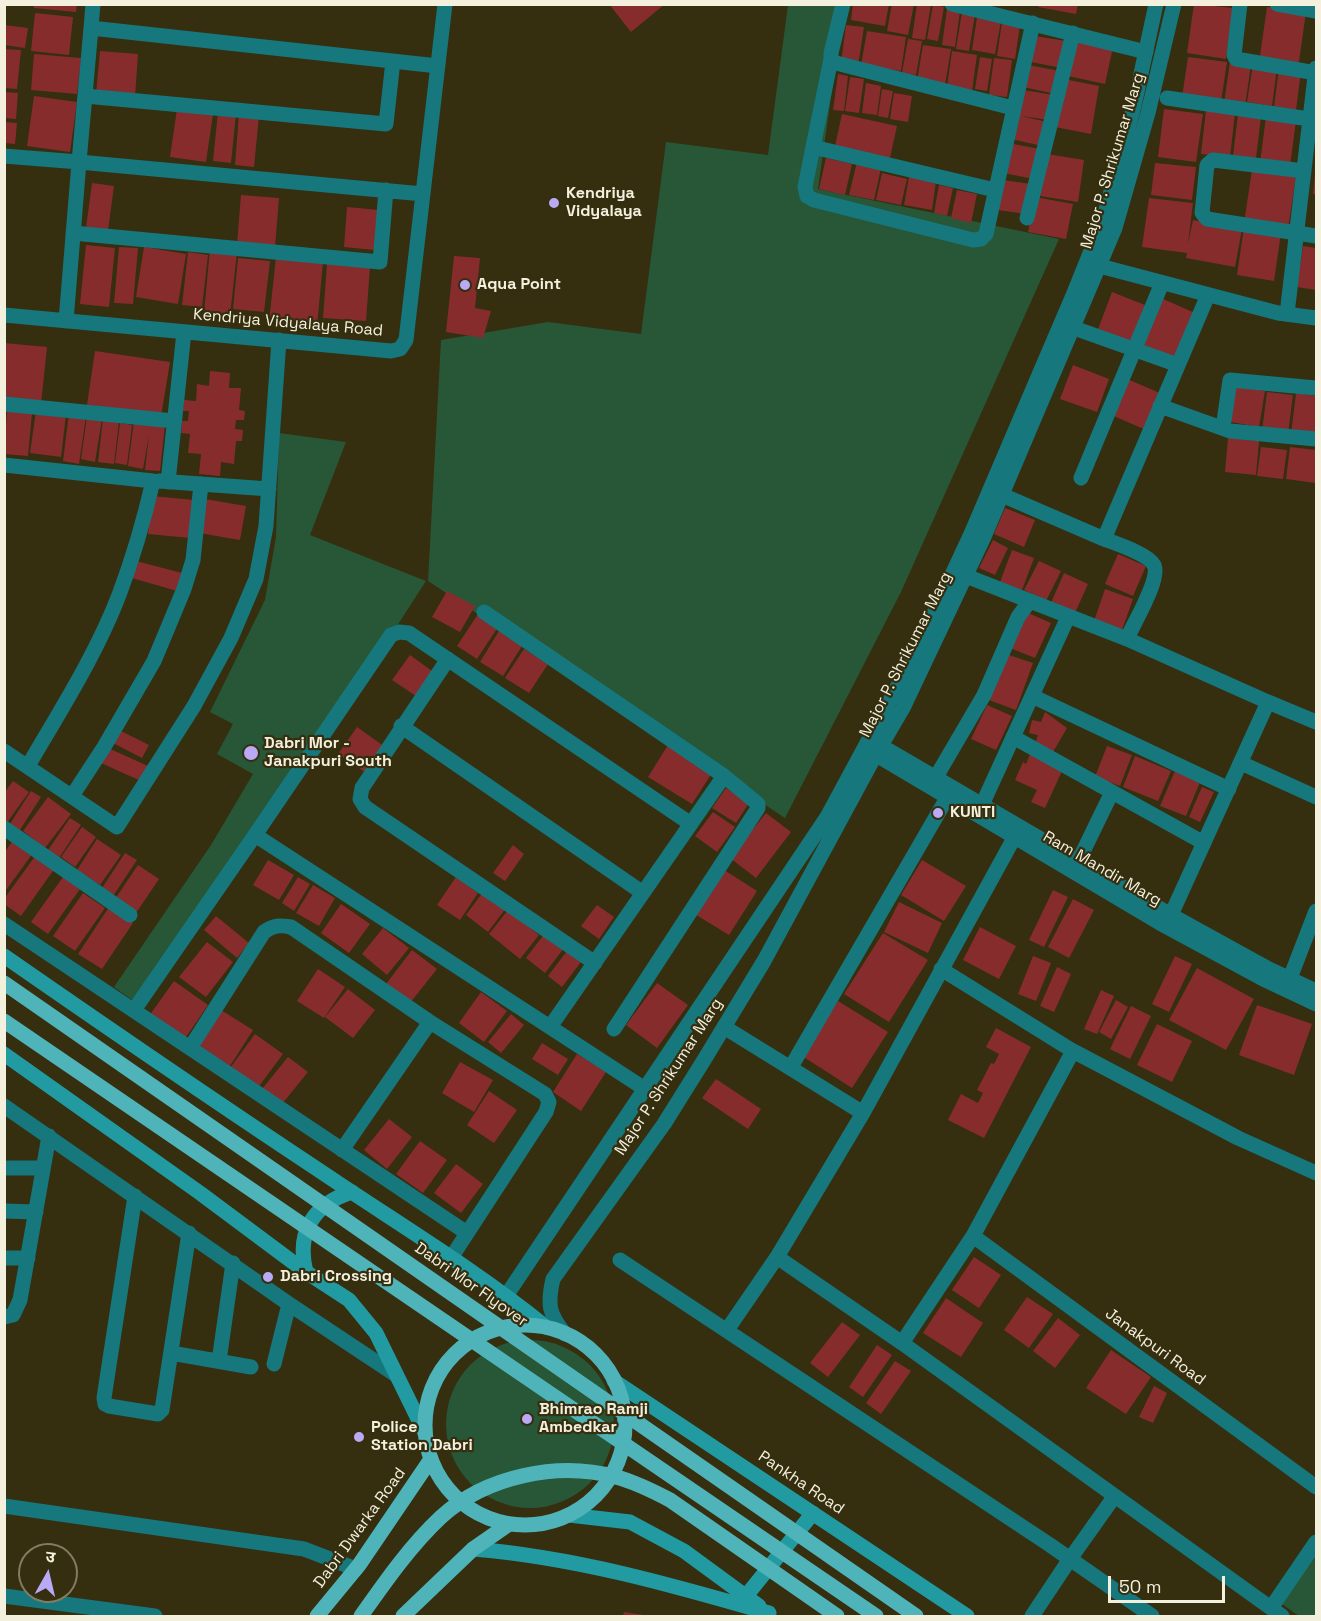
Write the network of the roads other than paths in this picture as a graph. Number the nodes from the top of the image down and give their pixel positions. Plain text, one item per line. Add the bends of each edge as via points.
1 (93, 4) edge
2 (445, 4) edge
3 (843, 4) edge
4 (952, 4) edge
5 (1156, 4) edge
6 (1174, 4) edge
7 (1240, 4) edge
8 (1277, 4) edge
9 (1317, 11) edge
10 (1033, 23) junction
11 (91, 28) junction
12 (1072, 33) junction
13 (1146, 52) junction
14 (831, 59) junction
15 (393, 61) junction
16 (438, 66) junction
17 (1316, 73) edge
18 (85, 96) junction
19 (1167, 98) dead end
20 (1013, 108) junction
21 (1313, 119) edge
22 (813, 147) junction
23 (4, 156) edge
24 (79, 162) junction
25 (1304, 171) junction
26 (386, 190) junction
27 (995, 190) junction
28 (423, 194) junction
29 (1027, 218) dead end
30 (73, 233) junction
31 (1297, 233) junction
32 (1317, 236) edge
33 (1093, 265) junction
34 (1162, 283) junction
35 (1208, 295) junction
36 (1287, 314) junction
37 (4, 315) edge
38 (1317, 318) edge
39 (66, 321) junction
40 (1074, 328) junction
41 (184, 332) junction
42 (279, 340) junction
43 (1135, 349) junction
44 (1178, 365) junction
45 (1317, 388) edge
46 (4, 404) edge
47 (1160, 406) junction
48 (174, 421) junction
49 (1223, 428) junction
50 (1317, 439) edge
51 (4, 465) edge
52 (1081, 478) dead end
53 (160, 481) junction
54 (201, 484) junction
55 (269, 489) junction
56 (1002, 495) junction
57 (1104, 539) junction
58 (966, 576) junction
59 (1029, 602) junction
60 (484, 612) dead end
61 (1068, 617) junction
62 (1127, 639) junction
63 (448, 660) junction
64 (1032, 696) junction
65 (1268, 702) junction
66 (1317, 722) edge
67 (401, 726) junction
68 (1013, 737) junction
69 (873, 747) junction
70 (4, 751) edge
71 (1241, 763) junction
72 (28, 766) junction
73 (724, 776) junction
74 (936, 777) junction
75 (1229, 789) junction
76 (1112, 792) junction
77 (72, 796) junction
78 (1317, 797) edge
79 (947, 798) junction
80 (982, 805) junction
81 (691, 824) junction
82 (4, 828) edge
83 (255, 835) junction
84 (1014, 838) junction
85 (1204, 843) junction
86 (1078, 862) junction
87 (643, 893) junction
88 (1317, 911) edge
89 (129, 915) dead end
90 (1171, 915) junction
91 (4, 924) edge
92 (4, 956) edge
93 (595, 963) junction
94 (941, 969) junction
95 (4, 983) edge
96 (1288, 984) junction
97 (1317, 991) edge
98 (1317, 1004) edge
99 (134, 1010) junction
100 (4, 1021) edge
101 (430, 1022) junction
102 (550, 1027) junction
103 (724, 1027) junction
104 (614, 1029) dead end
105 (190, 1048) junction
106 (1073, 1051) junction
107 (4, 1054) edge
108 (791, 1067) junction
109 (645, 1089) junction
110 (4, 1106) edge
111 (863, 1113) junction
112 (49, 1136) junction
113 (342, 1149) junction
114 (4, 1168) edge
115 (43, 1168) junction
116 (1317, 1173) edge
117 (352, 1192) junction
118 (135, 1196) junction
119 (4, 1212) edge
120 (36, 1212) junction
121 (189, 1233) junction
122 (467, 1233) junction
123 (973, 1236) junction
124 (777, 1257) junction
125 (4, 1258) edge
126 (28, 1258) junction
127 (451, 1258) junction
128 (620, 1260) dead end
129 (233, 1263) junction
130 (306, 1272) junction
131 (506, 1296) junction
132 (289, 1304) junction
133 (4, 1317) edge
134 (546, 1327) junction
135 (727, 1330) junction
136 (565, 1334) junction
137 (902, 1343) junction
138 (171, 1353) junction
139 (219, 1361) junction
140 (274, 1364) dead end
141 (251, 1367) dead end
142 (396, 1375) junction
143 (615, 1381) junction
144 (425, 1433) junction
145 (431, 1459) junction
146 (1317, 1487) edge
147 (1114, 1497) junction
148 (4, 1506) edge
149 (813, 1513) junction
150 (569, 1515) junction
151 (509, 1524) junction
152 (1317, 1542) edge
153 (473, 1549) junction
154 (1070, 1559) junction
155 (356, 1569) junction
156 (4, 1596) edge
157 (746, 1596) junction
158 (1276, 1612) edge
159 (772, 1615) edge
160 (155, 1617) edge
161 (317, 1617) edge
162 (361, 1617) edge
163 (404, 1617) edge
164 (837, 1617) edge
165 (876, 1617) edge
166 (916, 1617) edge
167 (967, 1617) edge
168 (1032, 1617) edge
169 (1152, 1617) edge

1 - 11 street
2 - 16 street, Kendriya Vidyalaya Road
3 - 14 street
4 - 10 street
5 - 13 street, Major P. Shrikumar Marg
6 - 33 street, Major P. Shrikumar Marg via 1149,113 1114,228
7 - 17 street via 1236,59
8 - 9 street
10 - 12 street
10 - 20 street
11 - 15 street
11 - 18 street
12 - 13 street
12 - 29 street
13 - 33 street, Major P. Shrikumar Marg
14 - 20 street
14 - 22 street
15 - 16 street
15 - 18 street via 386,124
16 - 28 street, Kendriya Vidyalaya Road
17 - 21 street
18 - 24 street
19 - 21 street
20 - 27 street
21 - 25 street
22 - 27 street
22 - 27 street via 805,187 807,196 814,201 973,240 986,234
23 - 24 street
24 - 26 street
24 - 30 street
25 - 31 street
25 - 31 street via 1213,160 1207,165 1203,217
26 - 28 street
26 - 30 street via 380,262
28 - 42 street, Kendriya Vidyalaya Road via 406,340 400,349
30 - 39 street
31 - 32 street
31 - 36 street
33 - 34 street
33 - 40 street, Major P. Shrikumar Marg
33 - 69 street, Major P. Shrikumar Marg
34 - 35 street
34 - 43 street
35 - 36 street
35 - 44 street
36 - 38 street
37 - 39 street, Kendriya Vidyalaya Road
39 - 41 street, Kendriya Vidyalaya Road
40 - 43 street
40 - 56 street, Major P. Shrikumar Marg
41 - 42 street, Kendriya Vidyalaya Road
41 - 48 street
42 - 55 street
43 - 44 street
43 - 52 street
44 - 47 street
45 - 49 street via 1230,380
46 - 48 street
47 - 49 street
47 - 57 street
48 - 53 street
49 - 50 street
51 - 53 street
53 - 54 street
53 - 72 street via 118,598 88,662
54 - 55 street
54 - 77 street via 193,560 184,589 154,661
55 - 77 street via 256,579 231,638 194,706 117,827
56 - 57 street
56 - 58 street, Major P. Shrikumar Marg
57 - 62 street via 1144,556 1154,565 1156,575
58 - 59 street
58 - 69 street, Major P. Shrikumar Marg via 903,708
59 - 61 street
59 - 74 street via 1018,617 984,695
60 - 73 street
61 - 62 street
61 - 64 street
62 - 65 street
63 - 67 street
63 - 81 street
63 - 83 street via 409,633 391,635
64 - 68 street
64 - 75 street
65 - 66 street
65 - 71 street
67 - 87 street
67 - 93 street via 362,788 360,798 365,807
68 - 76 street
68 - 80 street
69 - 74 street, Ram Mandir Marg
69 - 79 street, Ram Mandir Marg
69 - 103 street, Major P. Shrikumar Marg via 764,961
69 - 109 street, Major P. Shrikumar Marg
70 - 72 street
71 - 75 street
71 - 78 street
72 - 77 street
73 - 81 street
73 - 104 street via 755,800 758,808
74 - 80 street, Ram Mandir Marg
75 - 85 street
76 - 85 street
76 - 86 street
79 - 84 street, Ram Mandir Marg
79 - 108 street
80 - 86 street, Ram Mandir Marg
81 - 87 street
82 - 89 street
83 - 99 street
83 - 102 street
84 - 94 street
84 - 96 street, Ram Mandir Marg via 1164,926
85 - 90 street
86 - 90 street, Ram Mandir Marg
87 - 93 street
88 - 96 street
90 - 96 street, Ram Mandir Marg
91 - 99 street
92 - 117 main road
93 - 102 street
94 - 106 street
94 - 111 street
95 - 166 main road, Dabri Mor Flyover
96 - 97 street, Ram Mandir Marg
96 - 98 street, Ram Mandir Marg
99 - 105 street
100 - 165 main road
101 - 105 street via 291,927 280,925 264,932
101 - 113 street
101 - 122 street via 545,1094 549,1102 546,1113
102 - 109 street
103 - 108 street
103 - 136 street, Major P. Shrikumar Marg via 664,1124 553,1279 549,1302 555,1321
105 - 113 street
106 - 116 street via 1238,1138
106 - 123 street
107 - 130 main road
108 - 111 street
109 - 131 street, Major P. Shrikumar Marg
110 - 112 street
111 - 124 street
112 - 115 street
112 - 118 street
113 - 122 street
114 - 115 street
115 - 120 street
117 - 127 main road
117 - 130 main road via 328,1202 310,1222 302,1246
118 - 121 street
118 - 138 street via 105,1404 160,1413
119 - 120 street
120 - 126 street
121 - 129 street
121 - 138 street
122 - 127 street
123 - 137 street
123 - 146 street, Janakpuri Road
124 - 135 street
124 - 137 street
125 - 126 street
126 - 133 street via 17,1309 13,1315
127 - 131 main road
128 - 135 street
129 - 132 street
129 - 139 street
130 - 142 main road via 349,1300 376,1333
131 - 134 main road
132 - 140 street
132 - 142 street
134 - 136 main road
134 - 144 main road via 504,1328 484,1334 451,1358 430,1394
135 - 154 street
136 - 143 main road via 594,1353
137 - 147 street
138 - 139 street
139 - 141 street
142 - 144 main road
143 - 149 main road, Pankha Road
143 - 150 main road via 625,1418 620,1457 600,1491
144 - 145 main road via 425,1447
145 - 151 main road via 459,1500 474,1511
145 - 155 main road, Dabri Dwarka Road
147 - 154 street
147 - 158 street
148 - 155 street via 304,1549
149 - 157 main road
149 - 167 main road, Pankha Road
150 - 151 main road via 540,1524
150 - 157 main road via 630,1522 684,1551
151 - 153 main road
152 - 158 street
153 - 159 main road via 561,1560 689,1590
153 - 163 main road
154 - 168 street
154 - 169 street
155 - 161 main road, Dabri Dwarka Road
156 - 160 street
157 - 159 main road
162 - 164 main road via 421,1537 442,1516 495,1485 554,1471 584,1471 643,1486 670,1500

